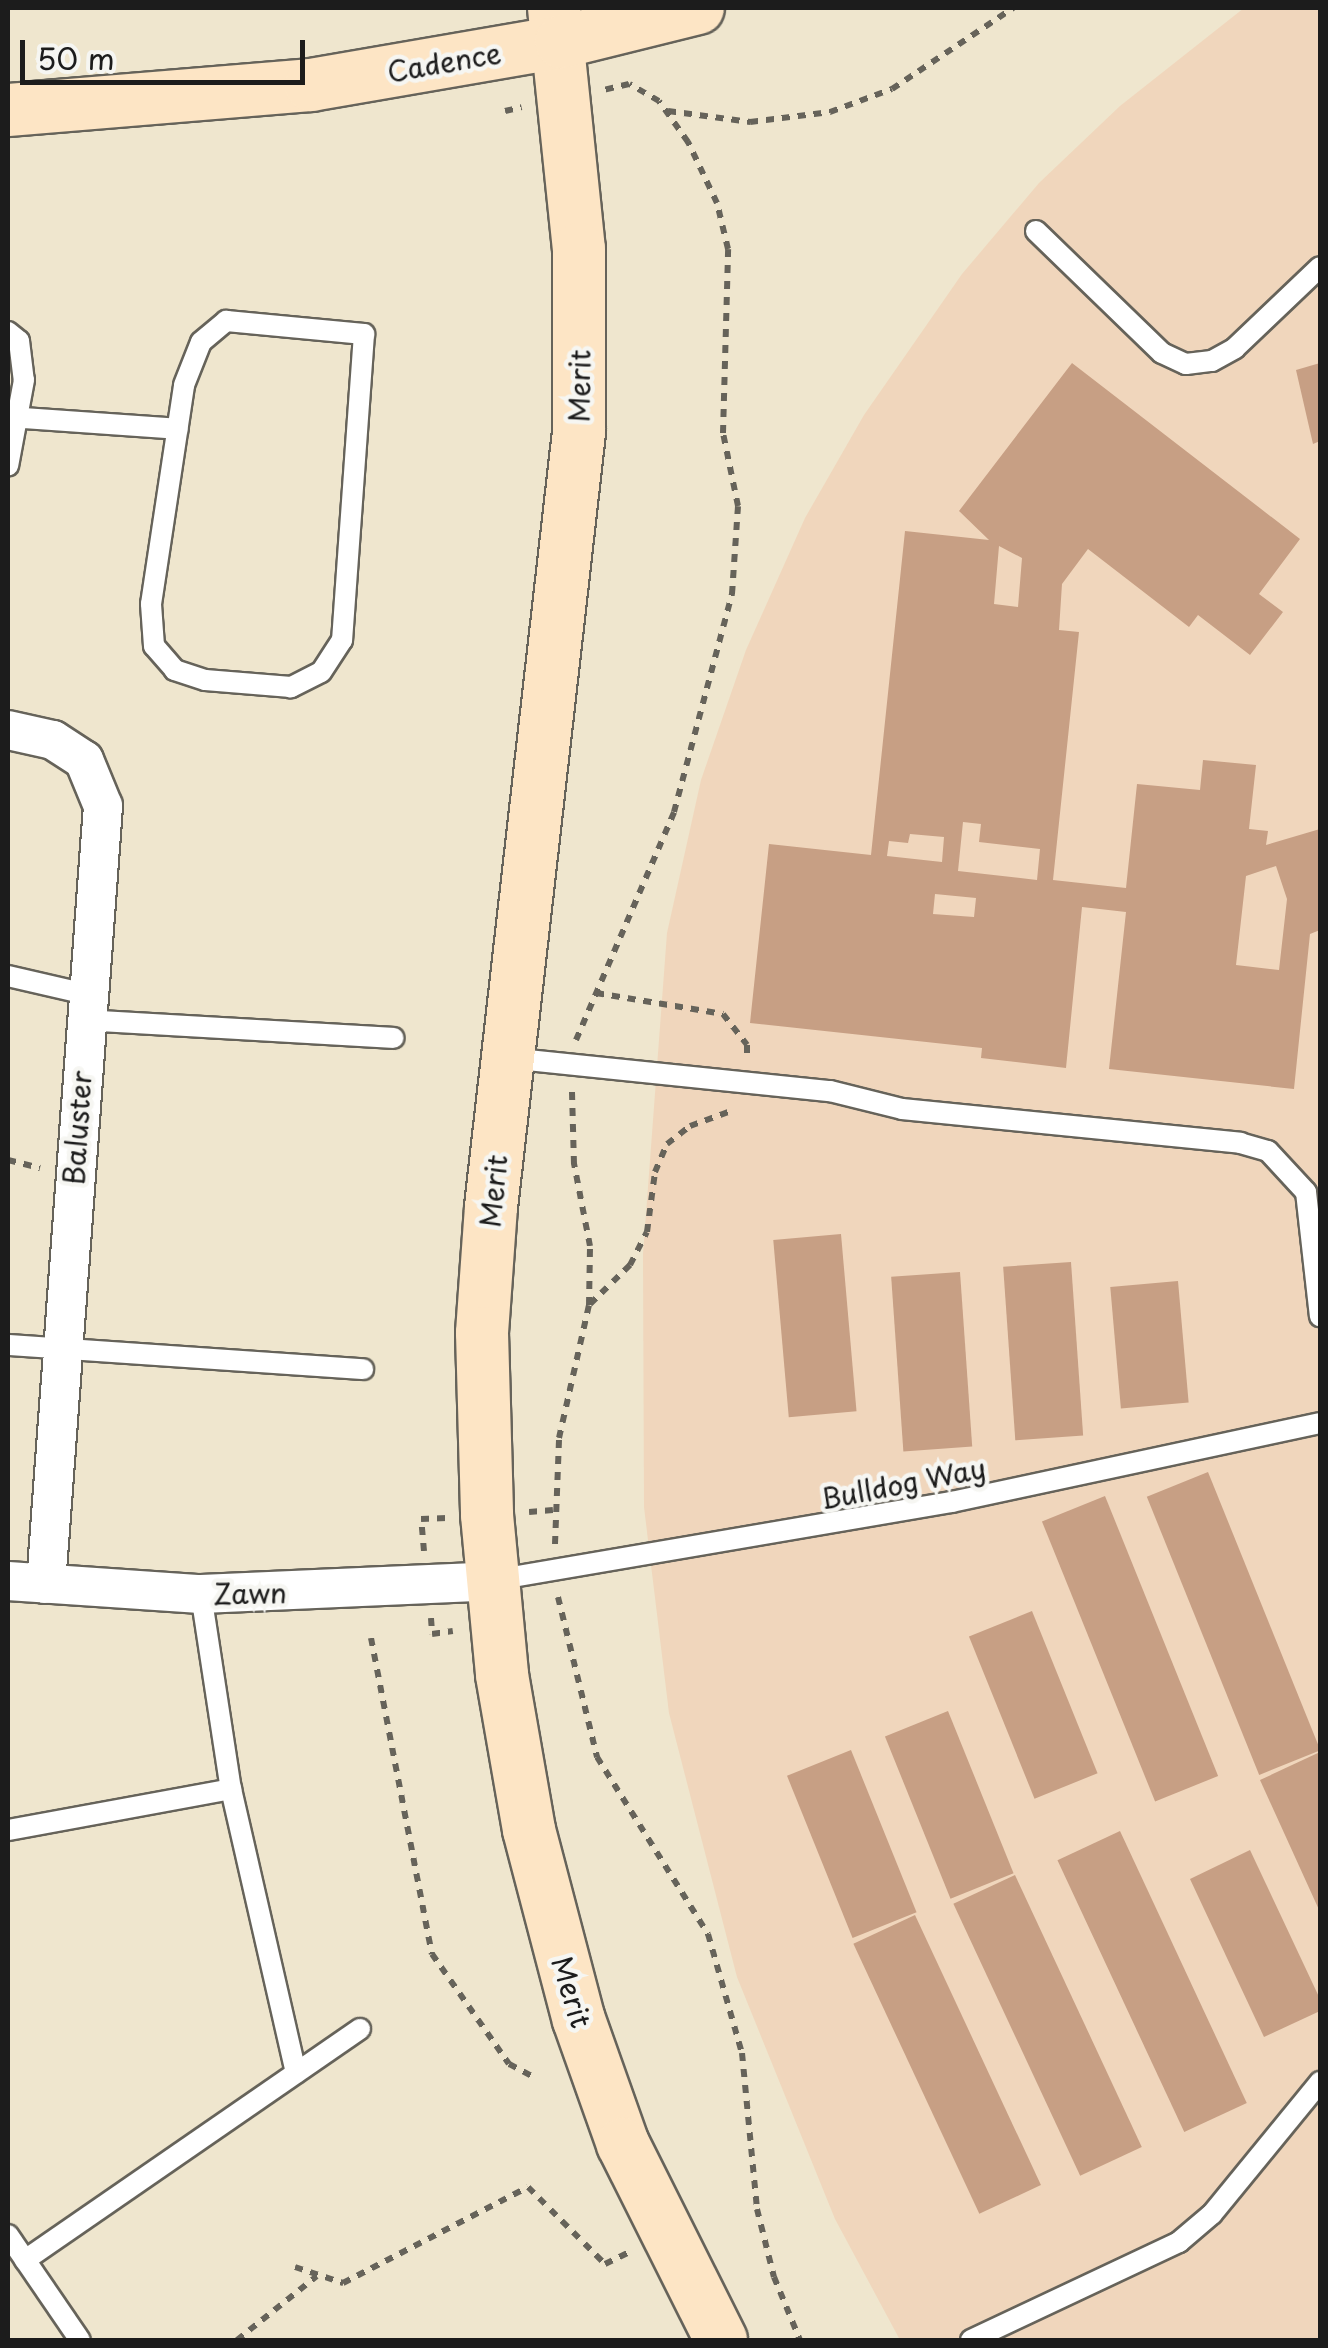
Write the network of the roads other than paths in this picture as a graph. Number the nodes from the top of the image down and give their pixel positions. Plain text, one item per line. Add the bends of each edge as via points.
1 (698, 8) edge
2 (558, 25) edge
3 (8, 110) edge
4 (1036, 231) dead end
5 (1320, 267) edge
6 (8, 332) edge
7 (13, 417) edge
8 (178, 429) junction
9 (8, 466) edge
10 (8, 730) edge
11 (8, 976) edge
12 (85, 1007) junction
13 (393, 1038) dead end
14 (508, 1058) junction
15 (1320, 1316) edge
16 (8, 1345) edge
17 (62, 1352) junction
18 (363, 1369) dead end
19 (1320, 1423) edge
20 (8, 1581) edge
21 (492, 1581) junction
22 (46, 1584) junction
23 (201, 1594) junction
24 (231, 1788) junction
25 (8, 1830) edge
26 (360, 2029) dead end
27 (296, 2073) junction
28 (1320, 2082) edge
29 (8, 2234) edge
30 (25, 2260) junction
31 (80, 2340) edge
32 (721, 2340) edge
33 (971, 2340) edge

1 - 2 street, Cadence
2 - 3 street, Cadence via 311,85
2 - 14 street, Merit via 579,249 579,432
4 - 5 lane via 1162,353 1186,364 1212,361 1236,348
6 - 7 lane via 19,342 24,380
7 - 8 lane
7 - 9 lane
8 - 8 lane via 150,604 154,646 174,670 205,680 292,687 321,672 342,640 364,334 226,321 200,342
10 - 12 street, Baluster via 53,740 84,760 104,806
11 - 12 lane
12 - 13 lane
12 - 17 street, Baluster
14 - 15 lane via 1240,1143 1268,1152 1306,1192
14 - 21 street, Merit via 482,1333
16 - 17 lane
17 - 18 lane
17 - 22 street, Baluster
19 - 21 lane, Bulldog Way via 952,1502
20 - 22 street, Zawn
21 - 23 street, Zawn
21 - 32 street, Merit via 529,1830 558,1943 623,2144
22 - 23 street, Zawn
23 - 24 lane
24 - 25 lane
24 - 27 lane
26 - 27 lane
27 - 30 lane
28 - 33 lane via 1212,2214 1178,2242
29 - 30 lane
30 - 31 lane

